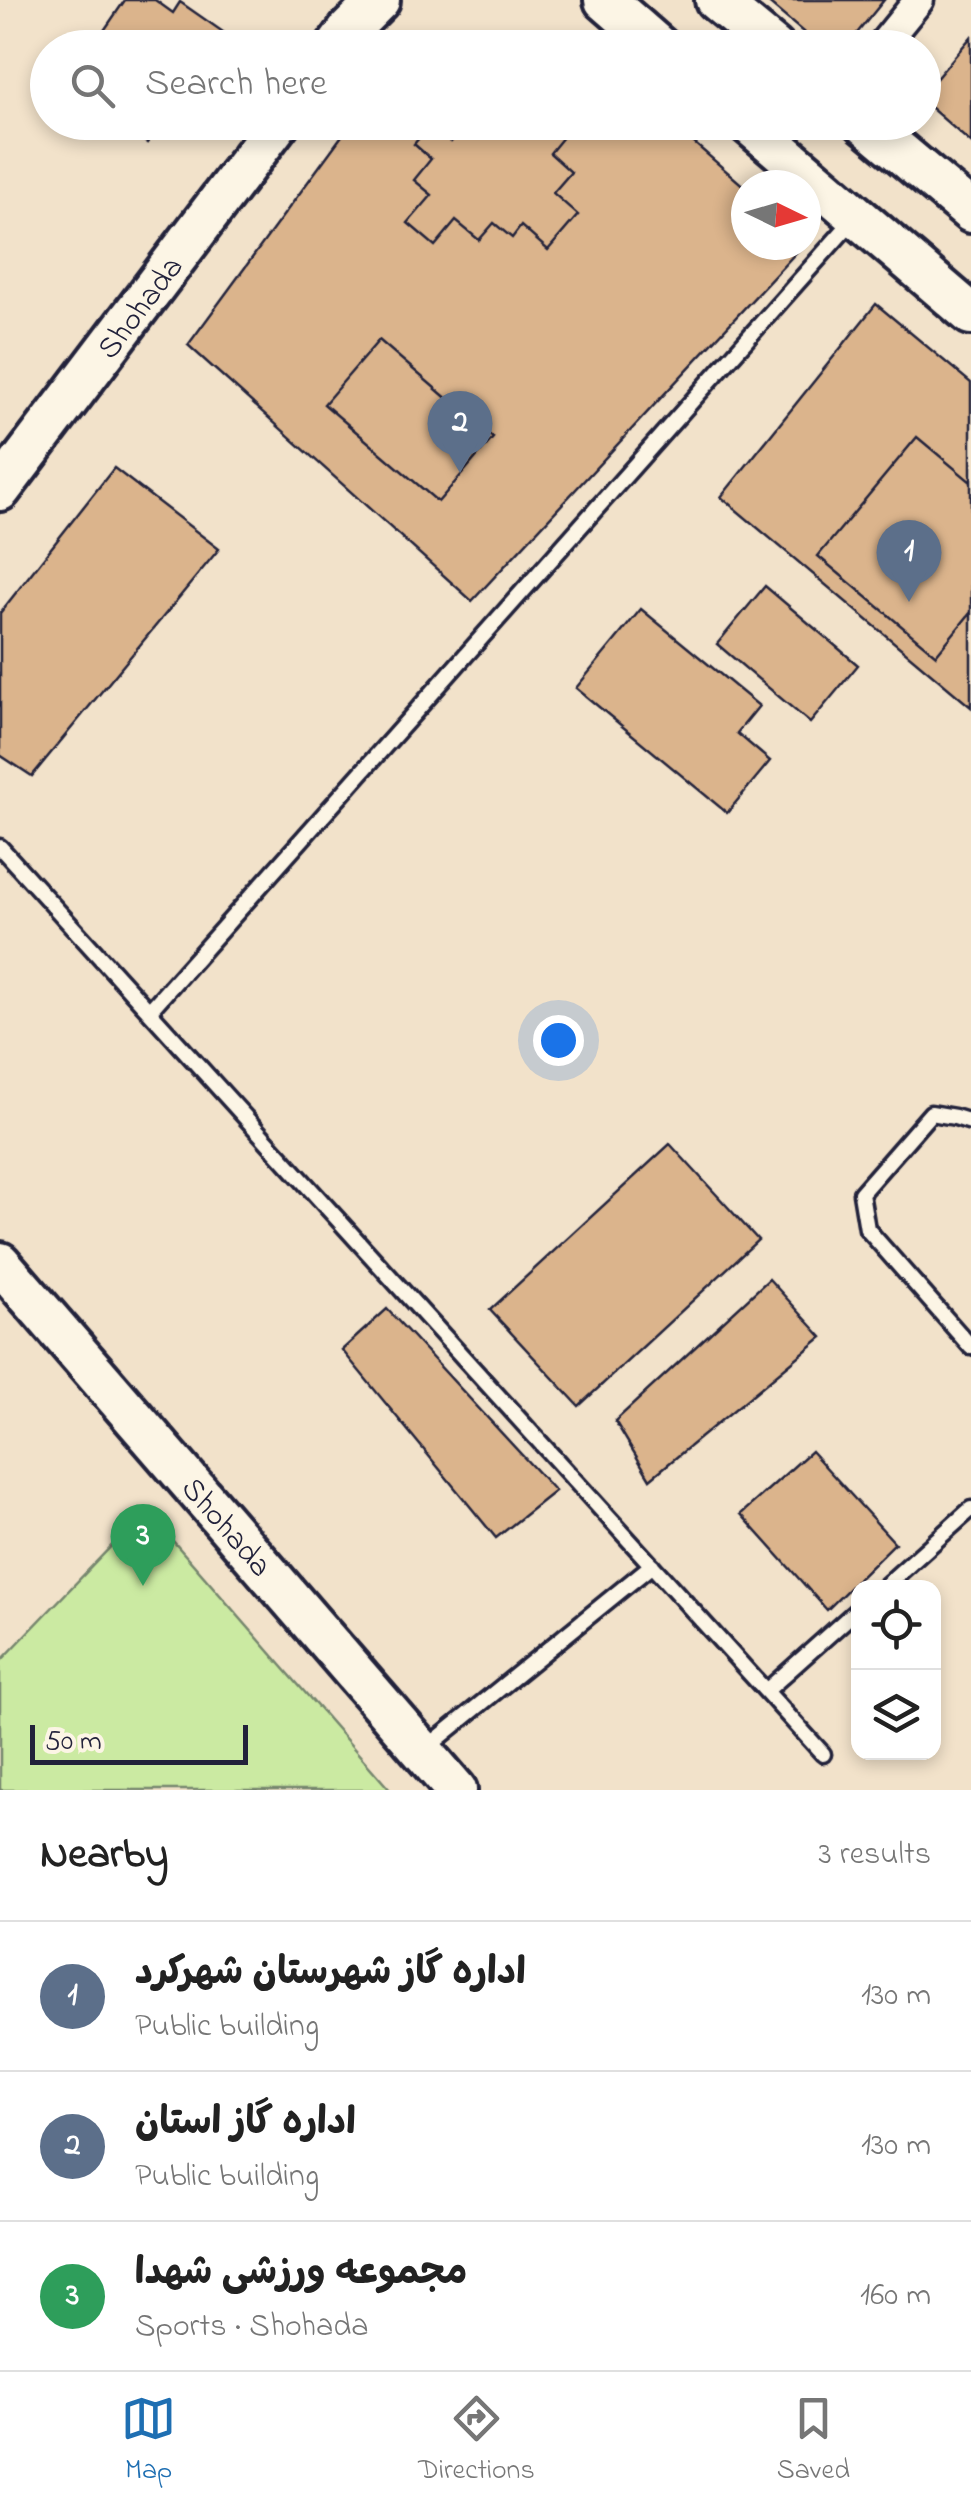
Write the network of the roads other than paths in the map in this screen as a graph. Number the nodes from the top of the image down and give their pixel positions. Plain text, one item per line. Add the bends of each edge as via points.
1 (379, 0) edge
2 (605, 0) edge
3 (716, 0) edge
4 (919, 0) edge
5 (348, 26) edge
6 (639, 30) edge
7 (752, 30) edge
8 (895, 30) edge
9 (265, 140) edge
10 (768, 140) edge
11 (885, 140) edge
12 (971, 212) edge
13 (856, 217) junction
14 (971, 314) edge
15 (0, 490) edge
16 (0, 846) edge
17 (150, 1010) junction
18 (971, 1122) edge
19 (0, 1264) edge
20 (971, 1348) edge
21 (971, 1509) edge
22 (652, 1565) junction
23 (892, 1580) edge
24 (851, 1615) edge
25 (766, 1691) junction
26 (422, 1752) junction
27 (823, 1754) dead end
28 (456, 1790) edge

1 - 5 main road
2 - 6 main road
3 - 7 main road
4 - 8 street
9 - 15 main road, Shohada
10 - 13 main road
11 - 12 main road
13 - 14 main road
13 - 17 lane
16 - 17 lane
17 - 22 lane
18 - 20 lane via 930,1113 861,1193 867,1230
19 - 26 main road, Shohada
21 - 23 lane
22 - 25 lane
22 - 26 lane
24 - 25 lane
25 - 27 lane
26 - 28 main road, Shohada

